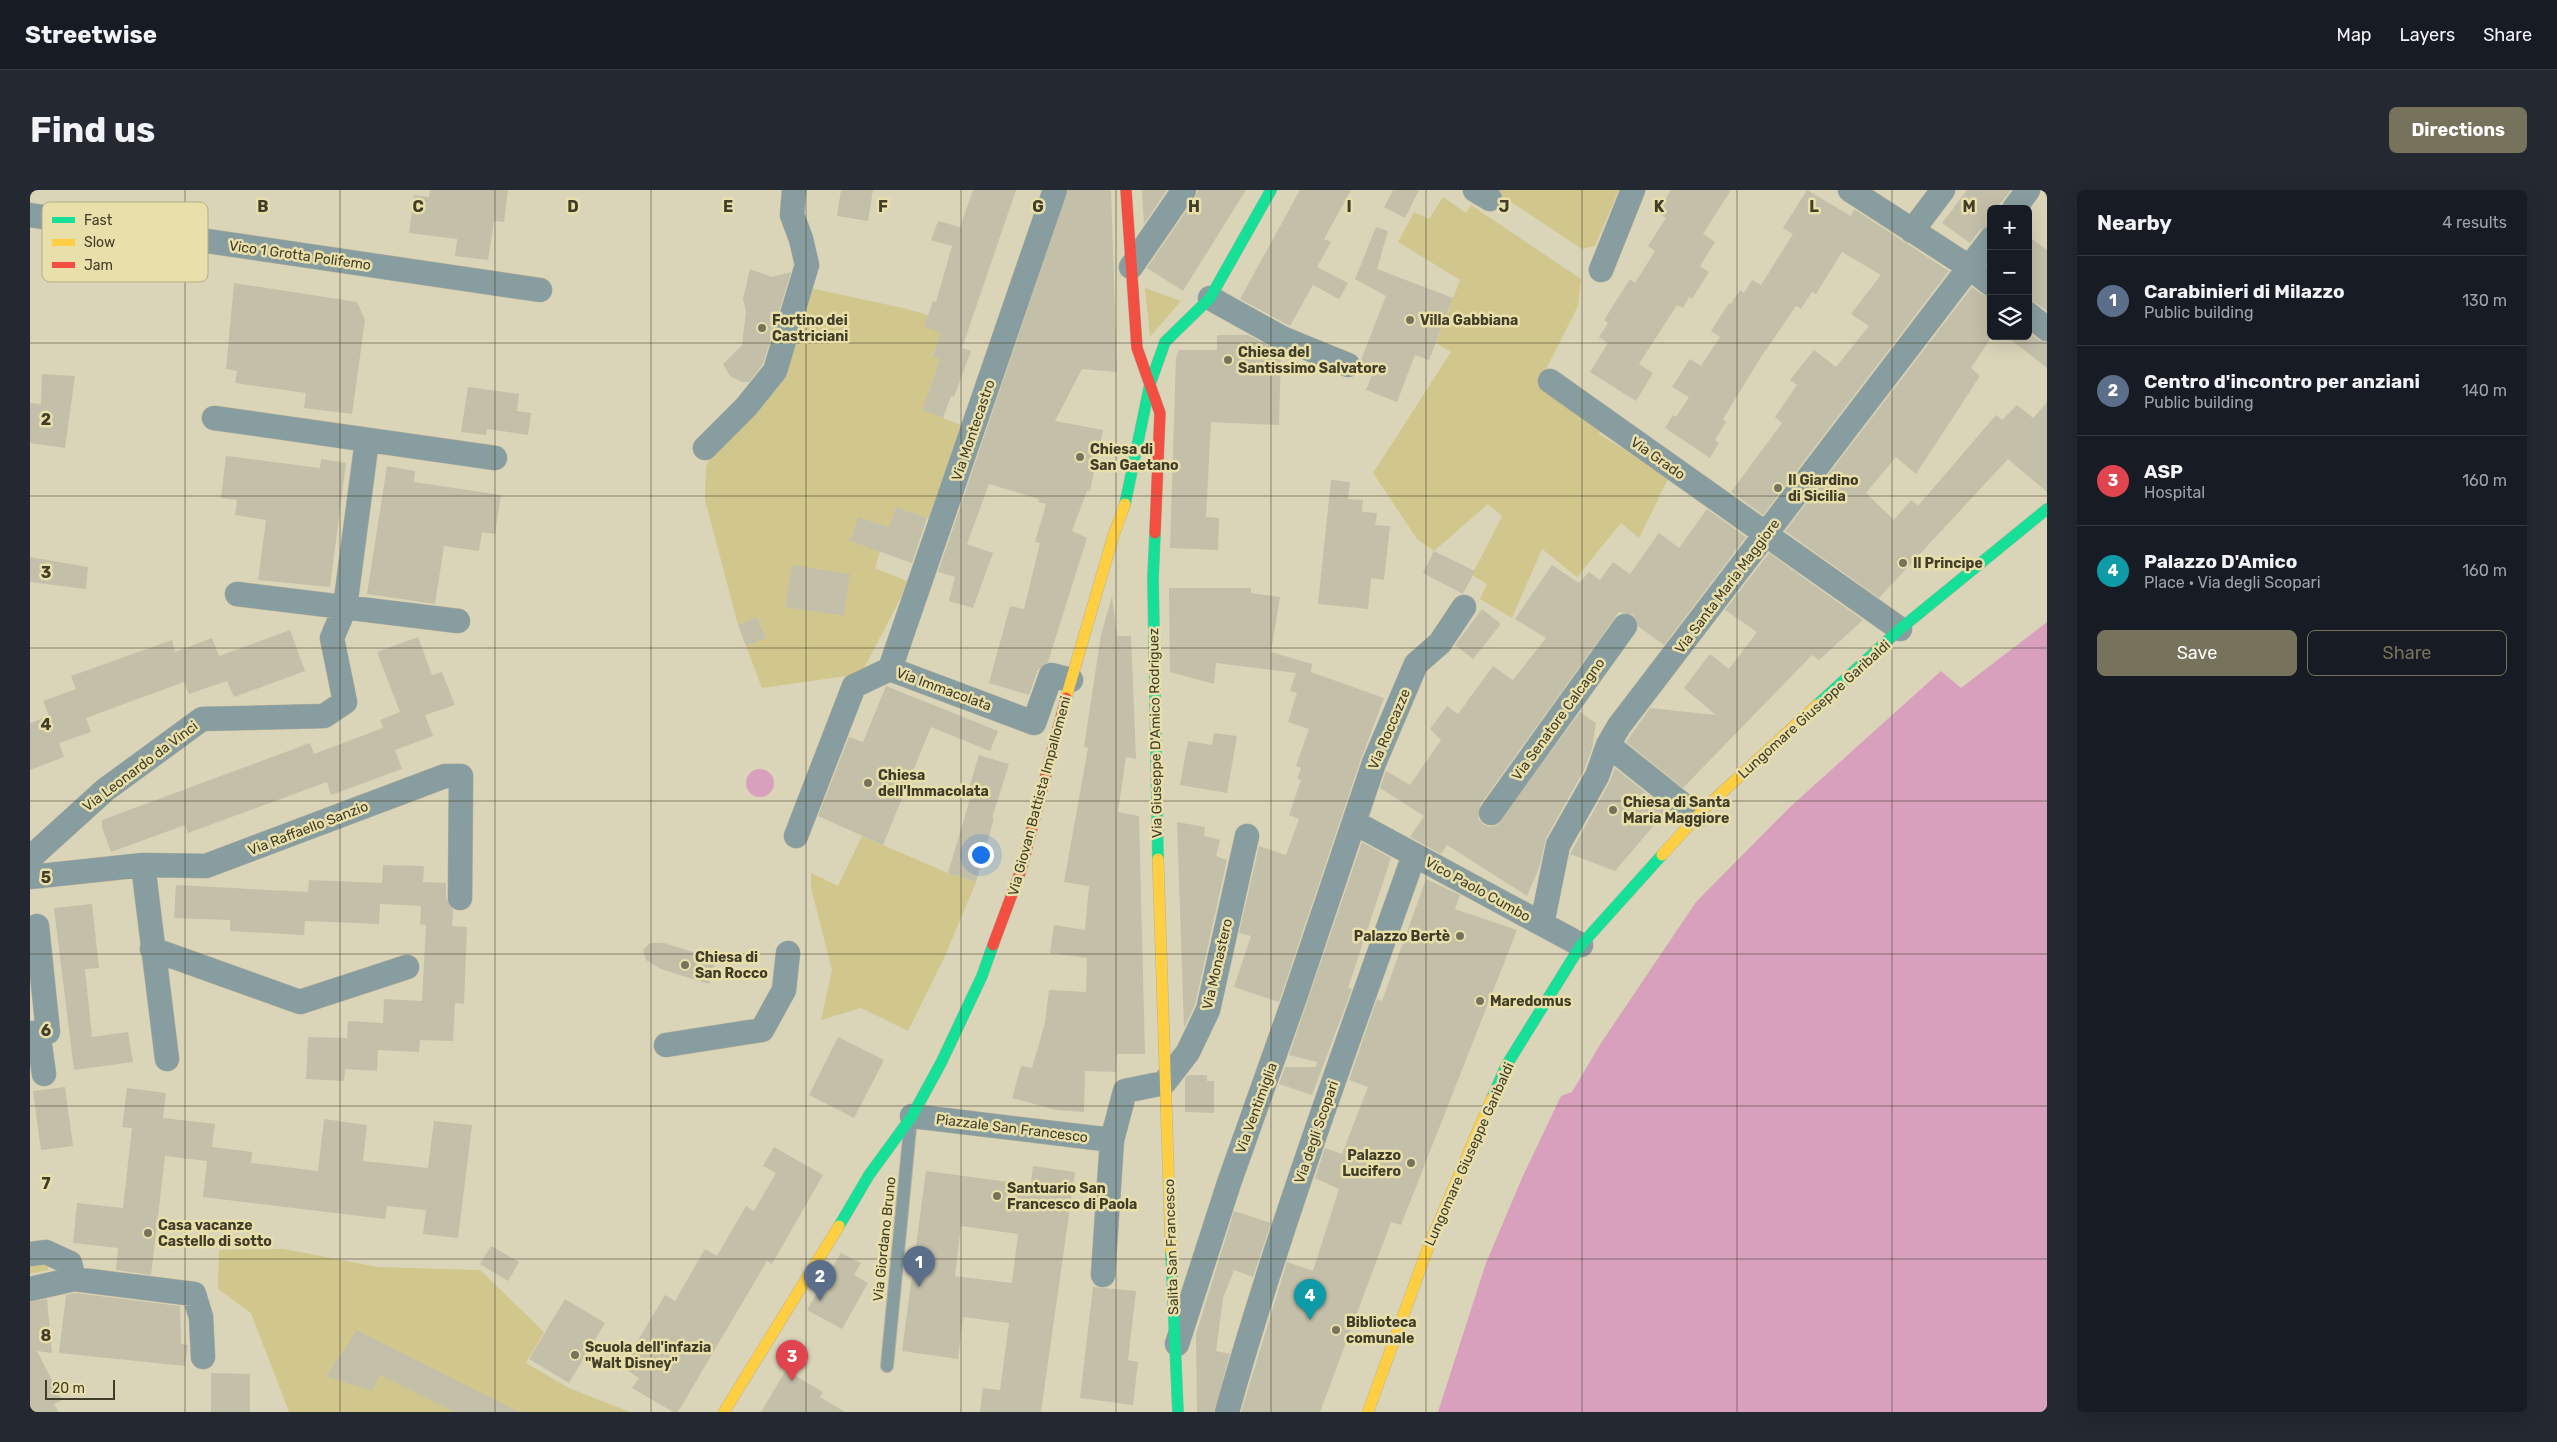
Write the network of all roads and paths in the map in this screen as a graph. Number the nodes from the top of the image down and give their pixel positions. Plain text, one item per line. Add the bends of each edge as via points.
1 (794, 190) edge
2 (1055, 190) edge
3 (1126, 190) edge
4 (1184, 190) edge
5 (1271, 190) edge
6 (1633, 190) edge
7 (1850, 190) edge
8 (1943, 190) edge
9 (2028, 190) edge
10 (2017, 205) edge
11 (1912, 231) junction
12 (208, 242) edge
13 (1987, 244) edge
14 (1131, 267) junction
15 (1969, 267) junction
16 (1601, 270) dead end
17 (1987, 281) edge
18 (540, 290) dead end
19 (1210, 298) junction
20 (2032, 317) edge
21 (2047, 329) edge
22 (1348, 365) dead end
23 (1550, 381) dead end
24 (1150, 384) junction
25 (214, 418) dead end
26 (367, 440) junction
27 (705, 448) dead end
28 (495, 458) dead end
29 (2047, 509) edge
30 (1772, 538) junction
31 (238, 594) dead end
32 (344, 607) junction
33 (1464, 607) dead end
34 (458, 621) dead end
35 (1625, 626) dead end
36 (1900, 629) junction
37 (890, 669) junction
38 (1071, 680) junction
39 (1617, 752) dead end
40 (1491, 813) dead end
41 (1697, 816) junction
42 (1359, 825) dead end
43 (796, 836) dead end
44 (1247, 836) dead end
45 (1414, 854) junction
46 (30, 858) edge
47 (143, 865) junction
48 (1339, 865) joint
49 (30, 877) edge
50 (460, 898) dead end
51 (1542, 924) junction
52 (36, 926) dead end
53 (1581, 945) junction
54 (152, 949) junction
55 (788, 953) dead end
56 (407, 967) dead end
57 (34, 1033) edge
58 (666, 1046) dead end
59 (167, 1059) dead end
60 (44, 1074) dead end
61 (1164, 1083) junction
62 (912, 1116) junction
63 (1112, 1140) junction
64 (30, 1254) edge
65 (1104, 1275) dead end
66 (74, 1279) junction
67 (30, 1289) edge
68 (1175, 1352) junction
69 (203, 1357) dead end
70 (887, 1366) dead end
71 (724, 1412) edge
72 (1178, 1412) edge
73 (1227, 1412) edge
74 (1368, 1412) edge

1 - 27 street via 792,215 807,265 806,276 775,370 746,407
2 - 37 street, Via Montecastro
3 - 14 street, Via Giuseppe D'Amico Rodriguez
4 - 14 street
5 - 19 street, Via Giovan Battista Impallomeni
6 - 16 street
7 - 11 street
8 - 11 street
9 - 10 street
11 - 15 street
12 - 18 street, Vico 1 Grotta Polifemo
13 - 15 street, Via Santa Maria Maggiore
14 - 24 street, Via Giuseppe D'Amico Rodriguez via 1137,348
15 - 17 street
15 - 30 street, Via Santa Maria Maggiore
19 - 22 street via 1282,338
19 - 24 street, Via Giovan Battista Impallomeni via 1165,342
20 - 21 street
23 - 30 street, Via Grado
24 - 38 street, Via Giovan Battista Impallomeni via 1128,497
24 - 61 street, Via Giuseppe D'Amico Rodriguez via 1160,414 1153,579
25 - 26 street
26 - 28 street
26 - 32 street, Via Leonardo da Vinci
29 - 36 street, Lungomare Giuseppe Garibaldi
30 - 36 street, Via Grado
30 - 51 street, Via Santa Maria Maggiore via 1619,726 1608,745 1598,776 1558,845
31 - 32 street
32 - 34 street
32 - 46 street, Via Leonardo da Vinci via 332,638 345,702 324,716 202,719 106,790
33 - 48 street, Via Roccazze via 1440,643 1416,664 1374,762
35 - 40 street, Via Senatore Calcagno
36 - 41 street, Lungomare Giuseppe Garibaldi
37 - 38 street, Via Immacolata via 1034,723 1051,675
37 - 43 street, Via Immacolata via 854,686
38 - 62 street, Via Giovan Battista Impallomeni via 1022,870 982,976
39 - 41 street
41 - 53 street, Lungomare Giuseppe Garibaldi
42 - 45 street, Vico Paolo Cumbo
44 - 61 street, Via Monastero via 1208,1010 1188,1052
45 - 51 street, Vico Paolo Cumbo
45 - 73 street, Via degli Scopari via 1292,1199
47 - 49 street, Via Raffaello Sanzio
47 - 50 street, Via Raffaello Sanzio via 206,866 446,776 461,776
47 - 54 street
48 - 68 street, Via Ventimiglia
51 - 53 street
52 - 57 street via 48,1032
53 - 74 street, Lungomare Giuseppe Garibaldi via 1506,1066 1428,1244
54 - 56 street via 300,1002
54 - 59 street
55 - 58 street via 784,990 762,1030
57 - 60 street
61 - 63 street via 1125,1091
61 - 68 street, Salita San Francesco
62 - 63 street, Piazzale San Francesco
62 - 70 lane, Via Giordano Bruno
62 - 71 street, Via Giovan Battista Impallomeni via 869,1175
63 - 65 street
64 - 66 street via 46,1252 70,1263
66 - 67 street
66 - 69 street via 194,1294 201,1317
68 - 72 street, Salita San Francesco

